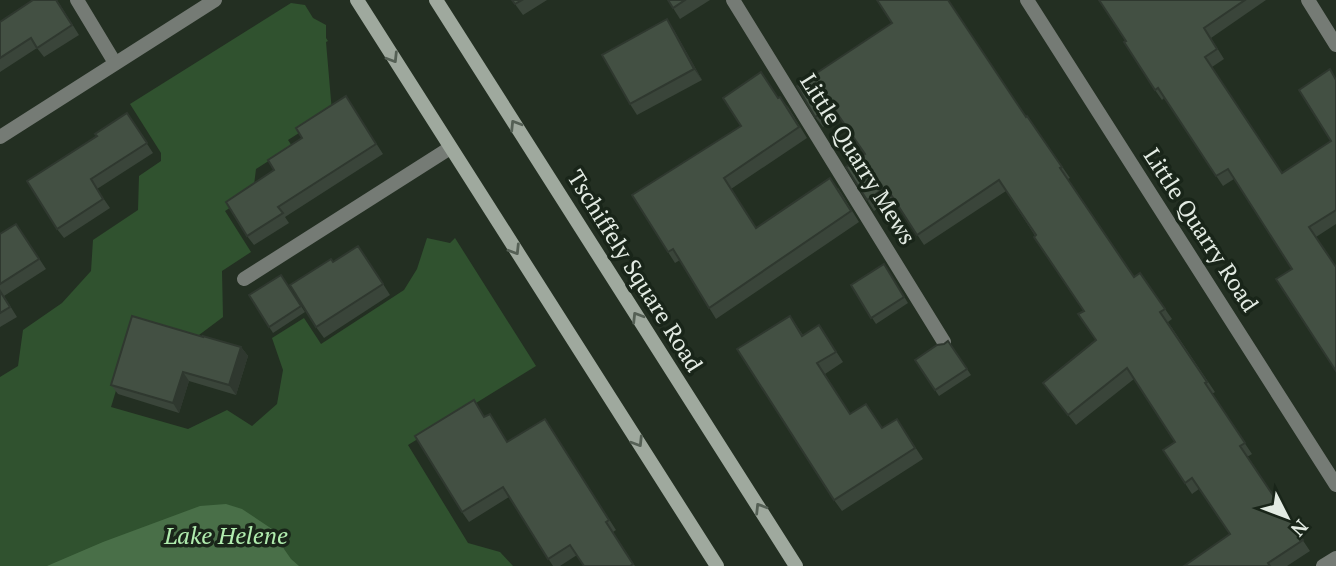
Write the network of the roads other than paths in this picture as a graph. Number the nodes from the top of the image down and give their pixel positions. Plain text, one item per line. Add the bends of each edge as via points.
1 (76, 0) edge
2 (215, 0) edge
3 (357, 0) edge
4 (436, 0) edge
5 (733, 0) edge
6 (1027, 0) edge
7 (1308, 0) edge
8 (1336, 45) edge
9 (115, 63) junction
10 (0, 138) edge
11 (450, 148) junction
12 (244, 279) dead end
13 (944, 342) edge
14 (1336, 485) edge
15 (1336, 558) edge
16 (717, 566) edge
17 (796, 566) edge
18 (1323, 566) edge

1 - 9 street
2 - 9 street
3 -> 11 street
17 -> 4 street, Tschiffely Square Road
5 - 13 street, Little Quarry Mews
6 - 14 street, Little Quarry Road
7 - 8 street
9 - 10 street
11 - 12 street
11 -> 16 street
15 - 18 street

